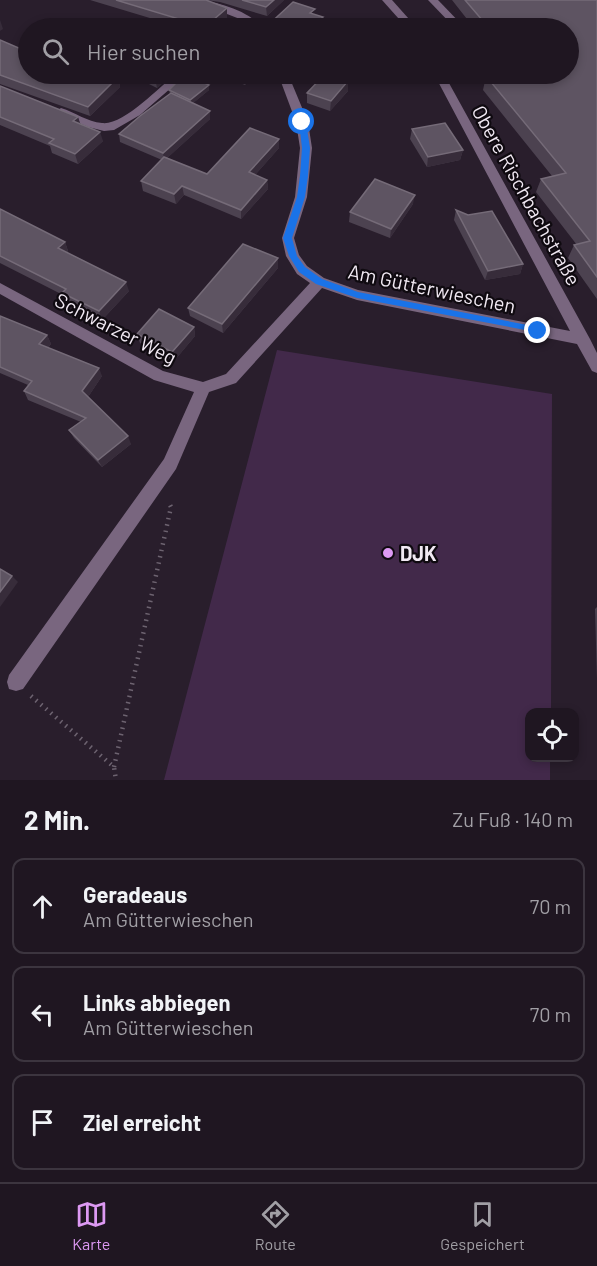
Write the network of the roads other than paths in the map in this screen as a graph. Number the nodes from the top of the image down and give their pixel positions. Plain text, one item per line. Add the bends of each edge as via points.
1 (196, 0) edge
2 (387, 0) edge
3 (433, 0) edge
4 (246, 18) edge
5 (403, 18) edge
6 (450, 18) edge
7 (170, 84) edge
8 (287, 84) edge
9 (444, 84) edge
10 (55, 109) edge
11 (319, 282) junction
12 (0, 288) edge
13 (583, 339) junction
14 (596, 363) edge
15 (203, 388) junction
16 (16, 682) road end

1 - 4 street
2 - 5 street
3 - 6 street
7 - 10 street via 123,122 110,127
8 - 11 street, Am Gütterwieschen via 302,122 306,148 301,197 288,238 302,270
9 - 13 street, Obere Rischbachstraße
11 - 13 street, Am Gütterwieschen via 357,295
11 - 15 street via 231,379
12 - 15 street, Schwarzer Weg via 159,376
13 - 14 street, Obere Rischbachstraße
15 - 16 street via 170,464

